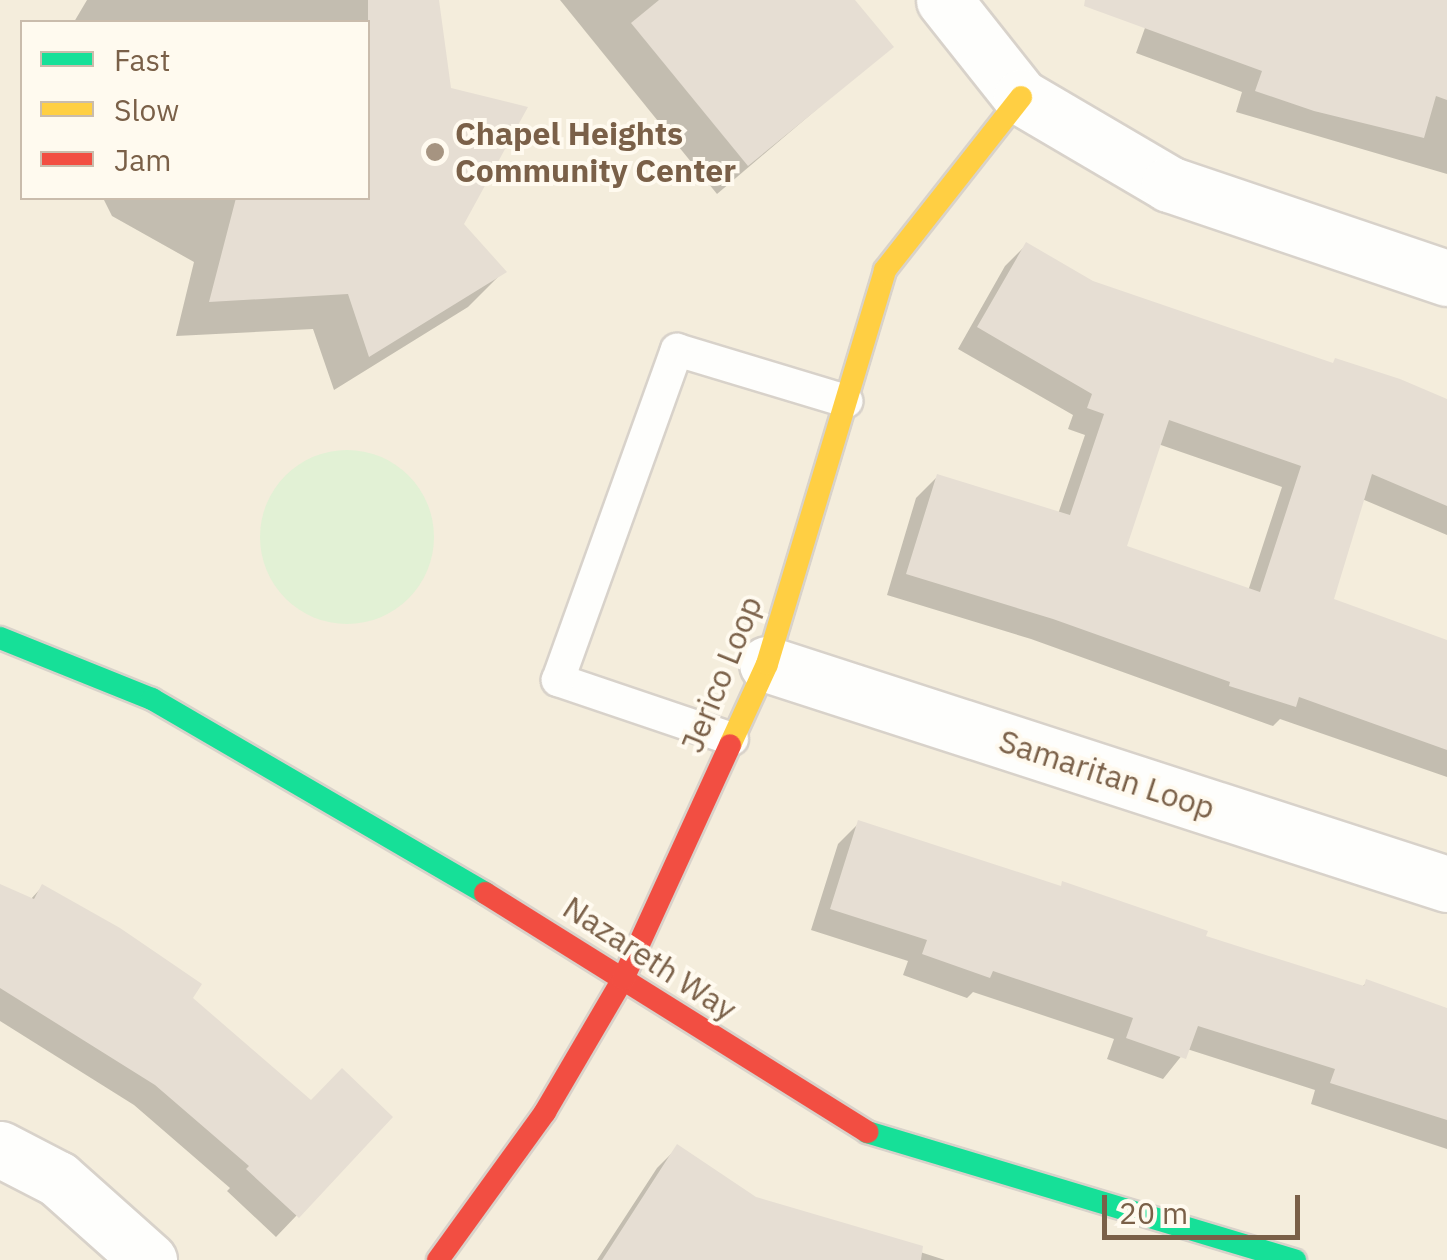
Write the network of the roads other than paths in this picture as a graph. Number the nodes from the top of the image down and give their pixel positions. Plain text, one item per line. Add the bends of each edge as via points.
1 (944, 0) edge
2 (1021, 98) junction
3 (1447, 278) edge
4 (846, 401) junction
5 (0, 638) edge
6 (767, 664) junction
7 (732, 739) junction
8 (1447, 884) edge
9 (623, 979) junction
10 (0, 1149) edge
11 (149, 1260) edge
12 (438, 1260) edge
13 (1295, 1260) edge

1 - 2 street
2 - 3 street via 1169,184
2 - 4 street, Jerico Loop via 885,270
4 - 6 street, Jerico Loop
4 - 7 lane via 676,350 558,680
5 - 9 street, Nazareth Way via 152,698
6 - 7 street, Jerico Loop
6 - 8 street, Samaritan Loop
7 - 9 street, Jerico Loop
9 - 12 street, Jerico Loop via 545,1112
9 - 13 street, Nazareth Way via 857,1129
10 - 11 street via 58,1180

